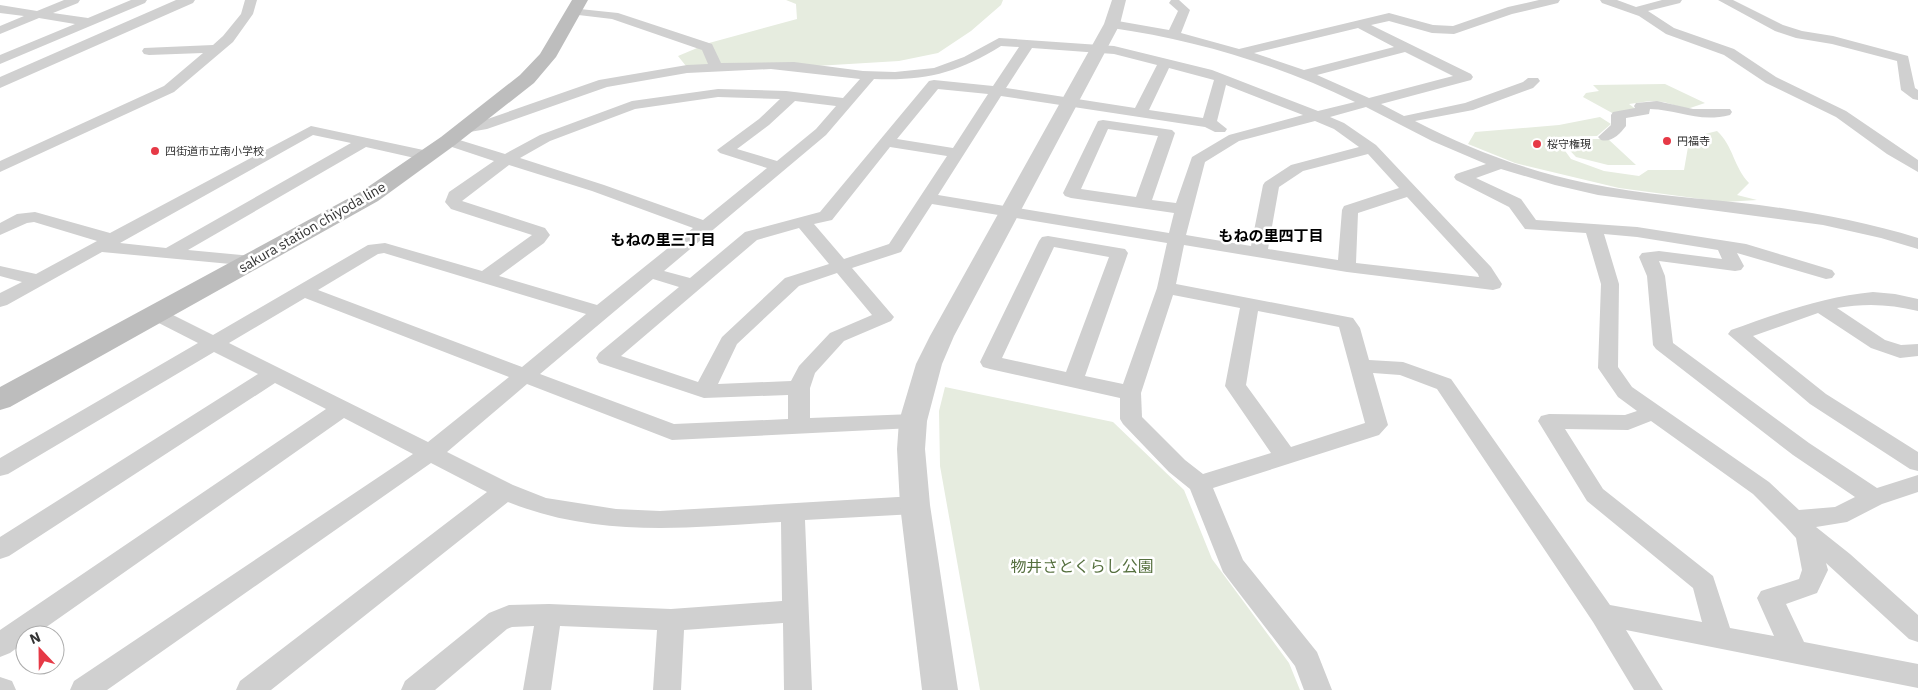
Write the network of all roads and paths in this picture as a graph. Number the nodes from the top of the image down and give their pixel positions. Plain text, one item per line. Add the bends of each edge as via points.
1 (12, 0) edge
2 (74, 0) edge
3 (141, 0) edge
4 (188, 0) edge
5 (251, 0) edge
6 (1119, 0) edge
7 (1554, 0) edge
8 (1606, 0) edge
9 (1676, 0) edge
10 (1724, 0) edge
11 (1175, 3) dead end
12 (0, 4) edge
13 (577, 6) edge
14 (0, 10) edge
15 (1637, 10) junction
16 (38, 15) junction
17 (90, 22) junction
18 (1112, 24) junction
19 (1359, 24) junction
20 (0, 30) edge
21 (1174, 34) junction
22 (1028, 44) junction
23 (1408, 47) junction
24 (1098, 48) junction
25 (216, 49) junction
26 (149, 51) dead end
27 (1237, 53) junction
28 (0, 60) edge
29 (1165, 62) junction
30 (716, 66) junction
31 (871, 75) junction
32 (1302, 75) junction
33 (1222, 78) junction
34 (1533, 81) dead end
35 (0, 83) edge
36 (997, 91) junction
37 (792, 96) junction
38 (1918, 96) edge
39 (1068, 103) junction
40 (1368, 103) junction
41 (846, 104) junction
42 (1725, 112) dead end
43 (1140, 113) junction
44 (1318, 116) junction
45 (1402, 121) junction
46 (1209, 122) junction
47 (456, 135) junction
48 (1606, 137) dead end
49 (1234, 138) junction
50 (364, 142) junction
51 (886, 142) junction
52 (1371, 148) junction
53 (956, 153) junction
54 (428, 156) junction
55 (507, 159) junction
56 (1500, 164) junction
57 (778, 166) junction
58 (0, 167) edge
59 (1918, 167) edge
60 (1411, 190) junction
61 (928, 198) junction
62 (1142, 204) junction
63 (1183, 209) junction
64 (1012, 211) junction
65 (803, 222) junction
66 (704, 226) junction
67 (1592, 228) junction
68 (0, 230) edge
69 (1178, 239) junction
70 (108, 243) junction
71 (1918, 244) edge
72 (1725, 246) junction
73 (170, 253) junction
74 (1258, 253) junction
75 (252, 261) junction
76 (839, 266) junction
77 (1347, 267) junction
78 (0, 271) edge
79 (648, 272) junction
80 (1826, 274) dead end
81 (485, 278) junction
82 (38, 280) junction
83 (693, 285) junction
84 (1166, 288) junction
85 (302, 290) junction
86 (0, 301) edge
87 (1250, 304) junction
88 (1918, 305) edge
89 (1820, 306) junction
90 (599, 312) junction
91 (156, 314) junction
92 (212, 343) junction
93 (1918, 350) edge
94 (1361, 366) junction
95 (274, 374) junction
96 (523, 374) junction
97 (1072, 380) junction
98 (799, 388) junction
99 (704, 390) junction
100 (1130, 393) junction
101 (0, 400) edge
102 (342, 409) junction
103 (1653, 412) junction
104 (913, 421) junction
105 (799, 426) junction
106 (430, 453) junction
107 (1286, 457) junction
108 (1918, 463) edge
109 (0, 468) edge
110 (1918, 482) edge
111 (1200, 484) junction
112 (505, 491) junction
113 (1874, 498) junction
114 (914, 505) junction
115 (793, 512) junction
116 (1801, 528) junction
117 (0, 549) edge
118 (796, 611) junction
119 (1602, 614) junction
120 (549, 615) junction
121 (671, 620) junction
122 (1918, 631) edge
123 (1720, 637) junction
124 (0, 645) edge
125 (1795, 652) junction
126 (1918, 676) edge
127 (84, 690) edge
128 (250, 690) edge
129 (415, 690) edge
130 (537, 690) edge
131 (667, 690) edge
132 (798, 690) edge
133 (940, 690) edge
134 (1318, 690) edge
135 (1649, 690) edge

1 - 12 street
2 - 16 street
3 - 17 street
4 - 35 street
5 - 25 street via 247,14
6 - 18 street
7 - 19 street via 1515,9 1454,30 1432,29 1390,17
8 - 15 street
9 - 15 street
10 - 38 street via 1793,33 1903,59 1908,90
11 - 21 street via 1184,10
13 - 30 street via 708,47
13 - 47 main road, sakura station chiyoda line via 547,58 535,72
14 - 16 street
15 - 59 street via 1670,31 1729,52 1771,80 1841,114
16 - 17 street
16 - 20 street
17 - 28 street
18 - 21 street
18 - 24 street
19 - 23 street
19 - 27 street
21 - 27 street
22 - 24 street
22 - 31 street via 999,42 969,60 936,72
22 - 36 street
23 - 32 street
23 - 40 street via 1466,77
24 - 29 street
24 - 39 street
25 - 26 street
25 - 58 street via 169,90
27 - 32 street
29 - 33 street
29 - 43 street
30 - 31 street via 794,66
30 - 47 street via 604,84
31 - 41 street
32 - 40 street
33 - 44 street
33 - 46 street
34 - 45 street via 1468,107
36 - 39 street
36 - 51 street via 934,84
36 - 53 street
37 - 41 street
37 - 55 street via 718,93 632,105 545,138
37 - 57 street via 764,122 725,150
39 - 43 street
39 - 64 street
40 - 44 street
40 - 45 street
41 - 57 street via 821,132
42 - 48 street via 1700,114 1663,104 1641,106 1644,111 1618,115 1620,126
43 - 46 street
44 - 49 street
44 - 52 street
45 - 56 street
46 - 49 street
47 - 54 main road, sakura station chiyoda line
47 - 55 street
49 - 63 street via 1198,160
50 - 54 street
50 - 70 street via 311,130
50 - 73 street
51 - 53 street
51 - 65 street via 826,216
52 - 60 street
52 - 74 street via 1297,168 1271,185
53 - 61 street
54 - 75 main road, sakura station chiyoda line via 370,196
55 - 66 street
55 - 81 street via 455,196 453,202 541,235
56 - 67 street via 1462,177 1515,203 1531,224
56 - 71 street via 1564,183 1626,195 1833,220 1868,227
57 - 66 street
60 - 77 street via 1350,210
60 - 77 street via 1485,271 1493,284
61 - 64 street
61 - 76 street via 895,248
62 - 62 street via 1071,194 1103,124 1167,133
62 - 63 street
63 - 69 street
64 - 69 street
64 - 104 street via 942,336 929,364
65 - 76 street
65 - 83 street via 751,236
66 - 79 street
67 - 72 street
67 - 103 street via 1610,284 1608,368 1625,392
68 - 70 street via 23,218 35,217
69 - 74 street
69 - 84 street
70 - 73 street
70 - 82 street
72 - 80 street via 1746,248
72 - 113 street via 1735,266 1648,257 1656,276 1663,345 1801,449
73 - 75 street
74 - 77 street
75 - 91 main road, sakura station chiyoda line
76 - 98 street via 884,317 837,338 806,371
76 - 99 street via 792,282 729,341
78 - 82 street
79 - 83 street
79 - 90 street
81 - 85 street via 380,248 368,251
81 - 90 street
82 - 86 street
83 - 99 street via 606,358
84 - 87 street
84 - 100 street
85 - 92 street
85 - 96 street
87 - 94 street via 1346,322
87 - 107 street via 1235,386
88 - 89 street via 1888,298 1832,302
89 - 93 street via 1878,344 1900,352
89 - 108 street via 1738,334 1818,399
90 - 96 street
91 - 92 street
91 - 101 main road, sakura station chiyoda line
92 - 95 street
92 - 109 street
94 - 107 street via 1377,425 1371,430
94 - 119 street via 1403,369 1444,384
95 - 102 street
95 - 117 street
96 - 105 street via 672,432
96 - 106 street
97 - 97 street via 990,362 1048,241 1119,253
97 - 100 street
98 - 99 street
98 - 105 street
100 - 111 street via 1131,419 1177,466
102 - 106 street
102 - 124 street
103 - 116 street via 1761,488
103 - 123 street via 1628,423 1549,421 1595,495 1704,583
104 - 105 street
104 - 114 street
106 - 112 street
106 - 127 street
107 - 111 street
110 - 113 street
111 - 134 street via 1232,565 1307,660
112 - 115 street via 544,506 616,518 660,520
112 - 128 street
113 - 116 street via 1840,516
114 - 115 street
114 - 133 street
115 - 118 street
116 - 122 street
116 - 125 street via 1814,570 1808,586 1770,598
118 - 121 street
118 - 132 street
119 - 123 street
119 - 135 street
120 - 121 street
120 - 129 street via 509,616 498,621
120 - 130 street
121 - 131 street
123 - 125 street
125 - 126 street

